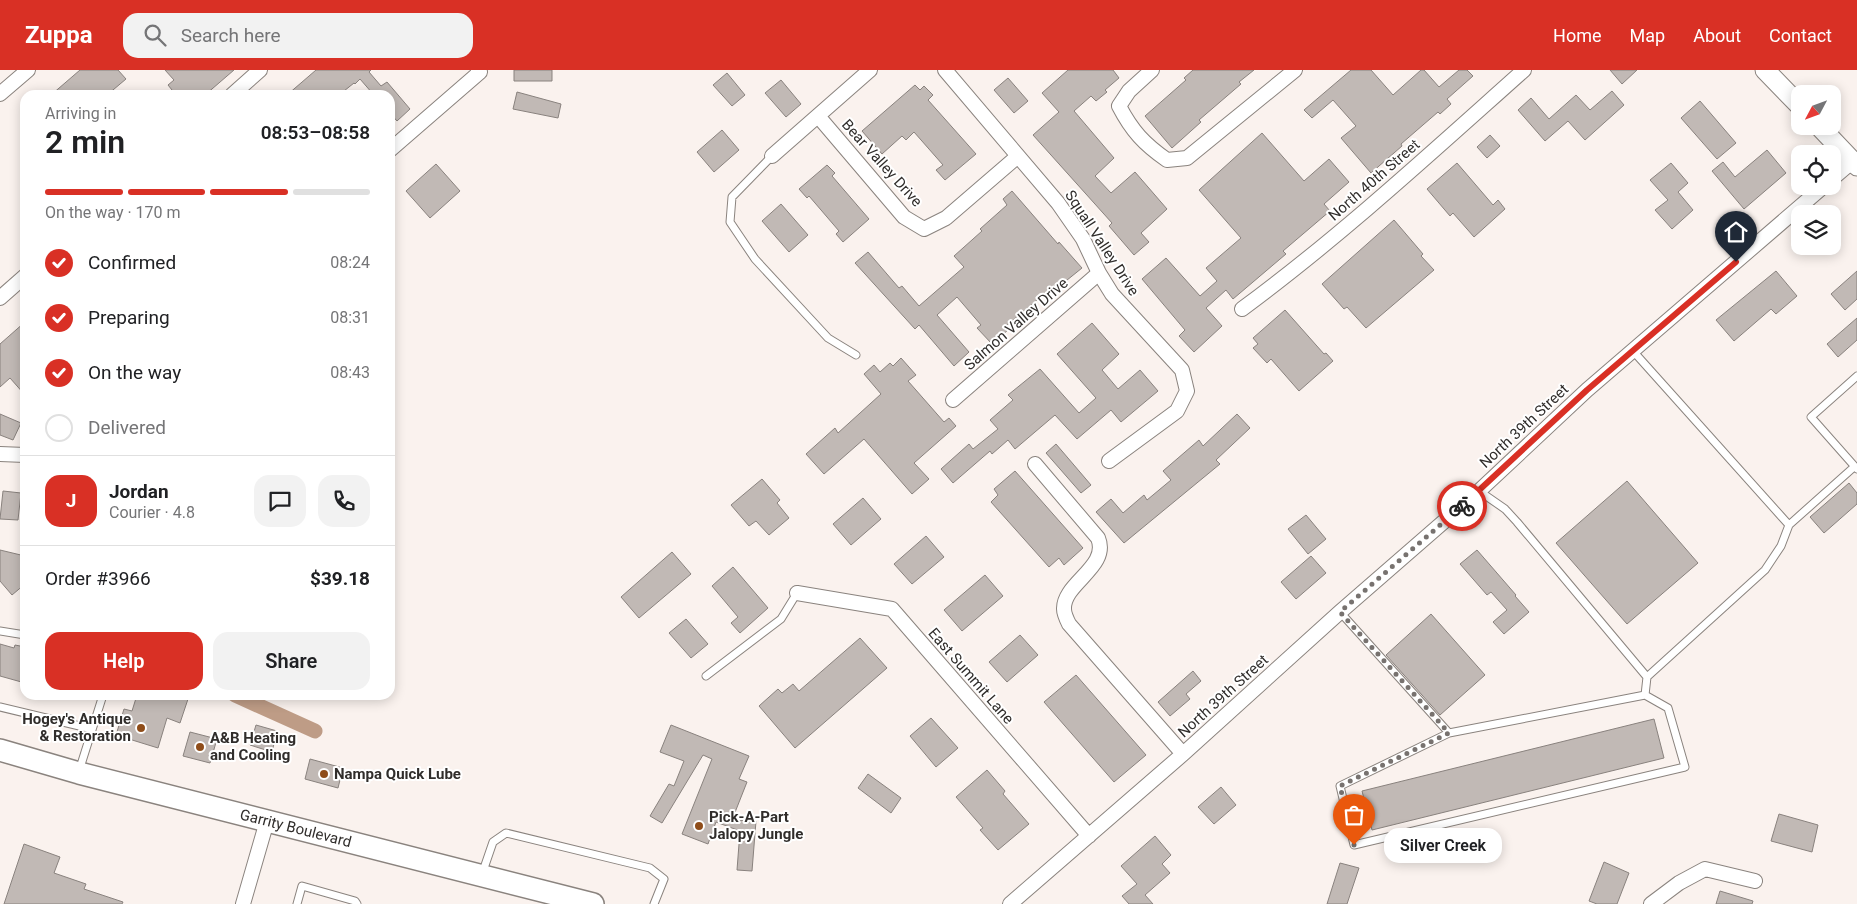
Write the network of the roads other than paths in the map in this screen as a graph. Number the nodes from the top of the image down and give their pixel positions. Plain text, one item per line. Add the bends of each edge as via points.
1 (28, 70) edge
2 (260, 70) edge
3 (870, 70) edge
4 (944, 70) edge
5 (1152, 70) edge
6 (1295, 70) edge
7 (1524, 70) edge
8 (1765, 70) edge
9 (479, 71) edge
10 (238, 90) edge
11 (0, 94) edge
12 (1791, 97) edge
13 (818, 116) junction
14 (1828, 135) edge
15 (395, 146) edge
16 (772, 156) joint
17 (1018, 156) junction
18 (1855, 164) edge
19 (1841, 173) edge
20 (1814, 195) edge
21 (1099, 273) junction
22 (20, 280) edge
23 (0, 298) edge
24 (1242, 309) dead end
25 (1632, 351) junction
26 (856, 355) dead end
27 (1857, 376) edge
28 (953, 400) dead end
29 (0, 454) edge
30 (20, 455) edge
31 (1109, 461) dead end
32 (1035, 464) dead end
33 (1856, 468) edge
34 (1479, 491) junction
35 (1788, 525) junction
36 (797, 593) joint
37 (1340, 612) junction
38 (0, 631) edge
39 (20, 634) edge
40 (706, 676) dead end
41 (1648, 677) junction
42 (1644, 695) junction
43 (101, 700) edge
44 (0, 707) edge
45 (92, 729) junction
46 (1449, 733) junction
47 (0, 750) edge
48 (1183, 754) junction
49 (79, 772) junction
50 (267, 821) junction
51 (1090, 836) junction
52 (482, 876) junction
53 (1755, 881) dead end
54 (587, 903) edge
55 (243, 904) edge
56 (297, 904) edge
57 (357, 904) edge
58 (654, 904) edge
59 (1010, 904) edge
60 (1651, 904) edge

1 - 11 street
2 - 10 street
3 - 13 street
4 - 17 street, Squall Valley Drive
5 - 6 street via 1128,91 1119,106 1138,137 1167,160 1187,158
7 - 24 street, North 40th Street via 1393,186 1289,274
8 - 12 street
9 - 15 street
13 - 16 street
13 - 17 street, Bear Valley Drive via 904,217 924,229 946,218
14 - 18 street
16 - 26 lane via 732,197 730,222 755,259 828,338
17 - 21 street, Squall Valley Drive via 1058,203 1083,239
18 - 19 street
20 - 25 street, North 39th Street
21 - 28 street, Salmon Valley Drive
21 - 31 street, Squall Valley Drive via 1112,294 1182,370 1187,391 1177,410
22 - 23 street
25 - 34 street, North 39th Street
25 - 35 lane
27 - 33 lane via 1811,417
29 - 30 street
32 - 48 street, North 39th Street via 1101,545 1098,559 1067,597 1064,609 1069,624
33 - 35 lane
34 - 37 street, North 39th Street
34 - 41 lane via 1517,522
35 - 41 lane via 1781,546 1765,570
36 - 40 lane via 781,619
36 - 51 street, East Summit Lane via 892,609
37 - 46 lane
37 - 48 street, North 39th Street
38 - 39 lane
41 - 42 lane
42 - 46 lane
42 - 46 lane via 1668,708 1685,767 1354,845 1340,786
43 - 45 lane
44 - 45 lane
45 - 49 lane
47 - 49 main road, Garrity Boulevard
48 - 51 street, North 39th Street
49 - 50 main road, Garrity Boulevard
50 - 52 main road, Garrity Boulevard
50 - 55 street
51 - 59 street, North 39th Street
52 - 54 main road, Garrity Boulevard
52 - 58 lane via 493,842 506,833 650,868 664,879
53 - 60 street via 1705,869
56 - 57 lane via 302,886

